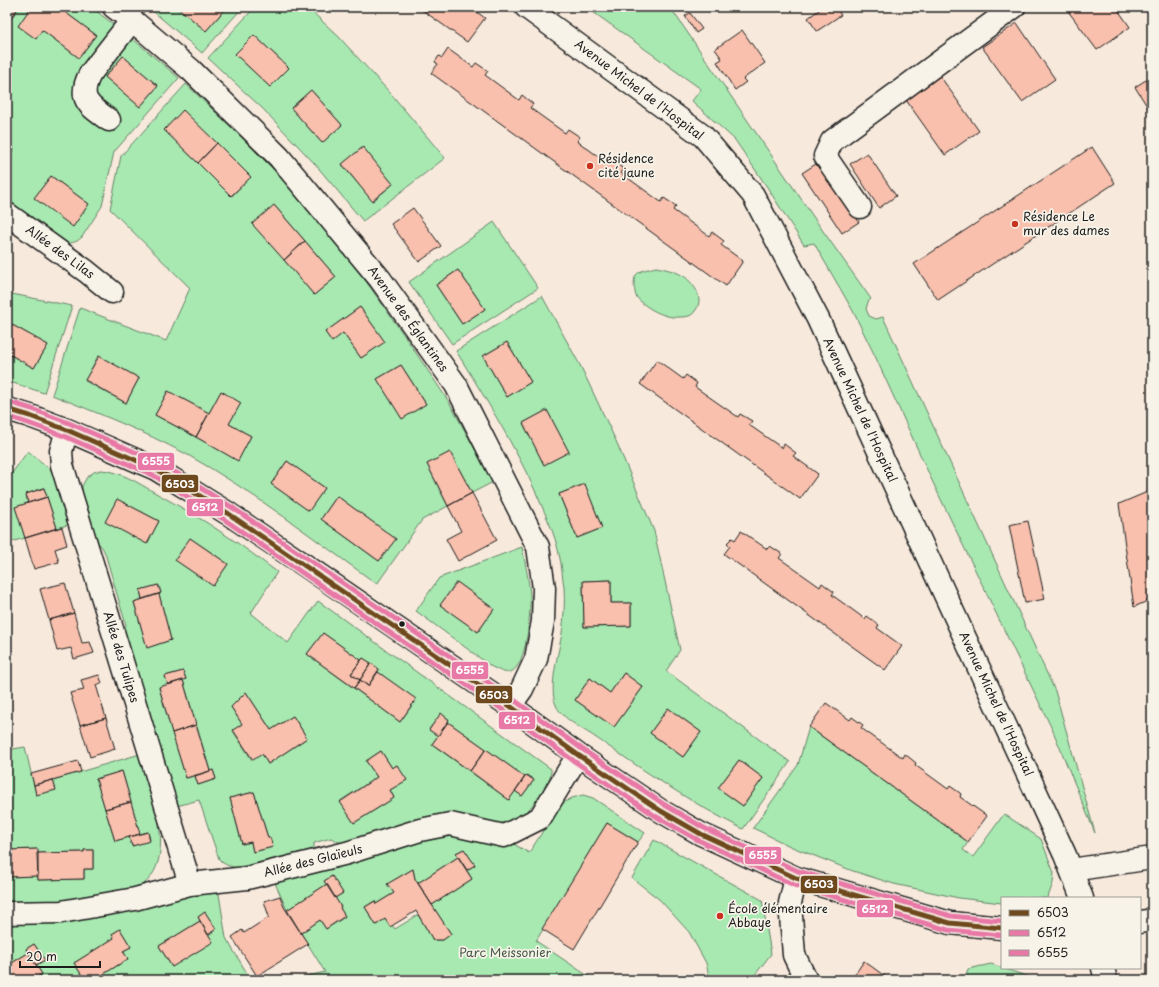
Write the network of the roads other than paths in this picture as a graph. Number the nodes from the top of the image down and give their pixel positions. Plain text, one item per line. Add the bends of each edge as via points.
1 (114, 7) edge
2 (526, 7) edge
3 (1014, 7) edge
4 (132, 20) junction
5 (109, 120) dead end
6 (860, 208) dead end
7 (7, 214) edge
8 (112, 292) dead end
9 (7, 409) edge
10 (67, 430) junction
11 (510, 706) junction
12 (578, 755) junction
13 (1152, 858) edge
14 (1071, 870) junction
15 (796, 878) junction
16 (190, 884) junction
17 (1082, 897) edge
18 (7, 913) edge
19 (1152, 920) edge
20 (1141, 922) edge
21 (1001, 928) edge
22 (1103, 969) edge
23 (806, 980) edge
24 (1106, 980) edge

1 - 4 street, Avenue des Églantines
2 - 14 street, Avenue Michel de l'Hospital via 703,136 753,195 822,327
3 - 6 street via 832,141 825,156
4 - 5 street via 86,82 86,100 94,110
4 - 11 street, Avenue des Églantines via 191,70 279,157 380,279 456,385 538,547 544,588 543,621 536,659 522,689
7 - 8 street, Allée des Lilas
9 - 10 street
10 - 11 street via 156,469 229,514
10 - 16 street, Allée des Tulipes via 61,451 62,465
11 - 12 street
12 - 15 street via 661,811 701,834
12 - 16 street, Allée des Glaïeuls via 540,818 504,836 450,824 247,878
13 - 14 street
14 - 17 street, Avenue Michel de l'Hospital
15 - 21 street via 950,923
15 - 23 street via 790,903 794,955
16 - 18 street, Allée des Glaïeuls via 135,900 61,912
19 - 20 street
22 - 24 street

